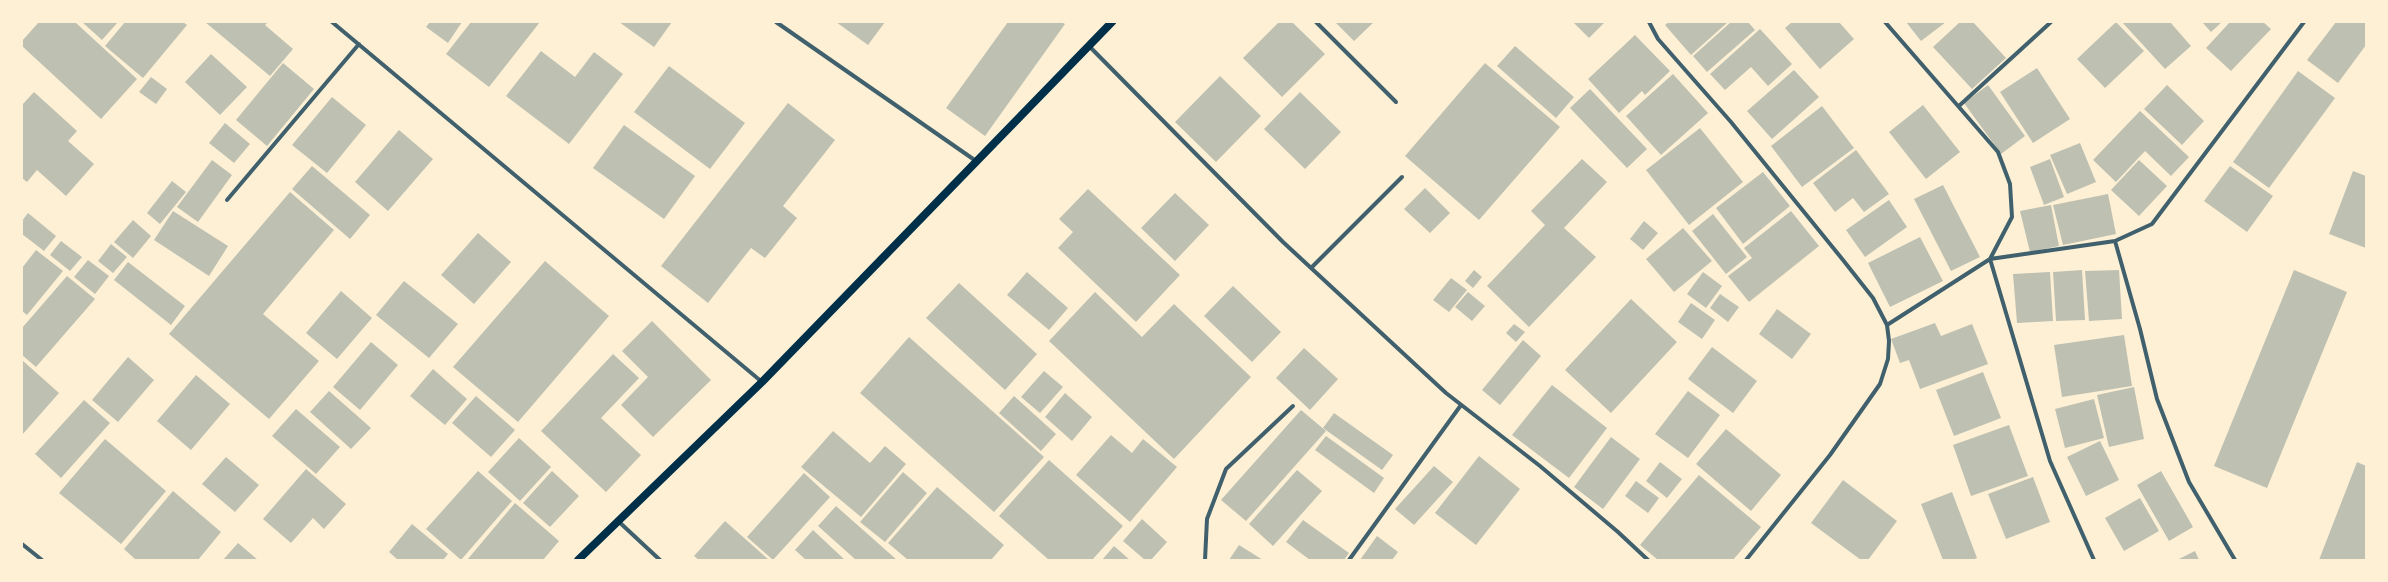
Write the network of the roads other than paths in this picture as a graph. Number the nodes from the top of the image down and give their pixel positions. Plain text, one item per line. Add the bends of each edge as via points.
1 (332, 22) edge
2 (776, 22) edge
3 (1112, 22) edge
4 (1316, 22) edge
5 (1649, 22) edge
6 (1885, 22) edge
7 (2051, 22) edge
8 (2304, 22) edge
9 (359, 44) junction
10 (1088, 45) junction
11 (1396, 102) dead end
12 (1960, 105) junction
13 (976, 161) junction
14 (1402, 177) dead end
15 (227, 200) dead end
16 (2115, 241) junction
17 (1990, 259) junction
18 (1311, 268) junction
19 (1887, 325) junction
20 (762, 382) junction
21 (1461, 404) junction
22 (1293, 406) dead end
23 (617, 520) junction
24 (22, 544) edge
25 (42, 560) edge
26 (578, 560) edge
27 (660, 560) edge
28 (1205, 560) edge
29 (1349, 560) edge
30 (1648, 560) edge
31 (1746, 560) edge
32 (2094, 560) edge
33 (2235, 560) edge

1 - 9 street
2 - 13 street
3 - 10 main road
4 - 11 street
5 - 19 street via 1658,39 1731,122 1844,260 1873,298
6 - 12 street
7 - 12 street
8 - 16 street via 2152,224
9 - 15 street
9 - 20 street
10 - 13 main road
10 - 18 street via 1193,153
12 - 17 street via 1998,152 2010,184 2012,217
13 - 20 main road
14 - 18 street
16 - 17 street
16 - 33 street via 2157,399 2189,482
17 - 19 street
17 - 32 street via 2050,461
18 - 21 street
19 - 31 street via 1888,359 1880,384 1830,455
20 - 23 main road
21 - 29 street
21 - 30 street via 1606,522
22 - 28 street via 1226,469 1208,519
23 - 26 main road
23 - 27 street
24 - 25 street

